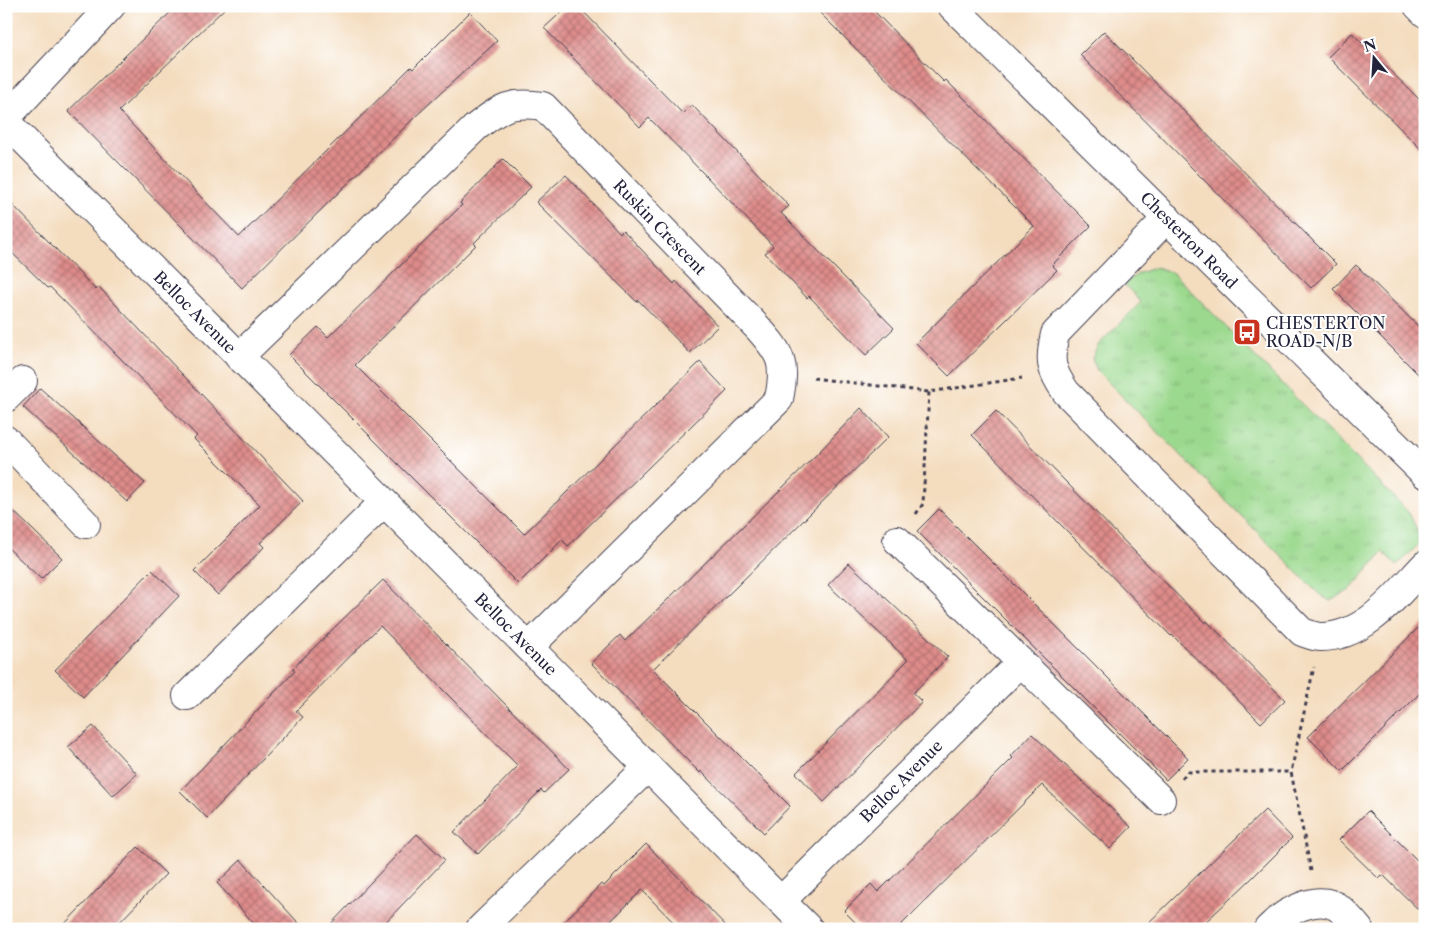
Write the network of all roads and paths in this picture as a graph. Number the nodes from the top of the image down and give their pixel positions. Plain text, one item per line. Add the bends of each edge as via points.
1 (111, 6) edge
2 (1418, 6) edge
3 (961, 9) edge
4 (1425, 13) edge
5 (6, 118) edge
6 (6, 122) edge
7 (1166, 218) junction
8 (239, 357) junction
9 (1053, 373) junction
10 (784, 375) junction
11 (929, 392) junction
12 (6, 440) edge
13 (1425, 474) edge
14 (384, 502) junction
15 (86, 524) dead end
16 (898, 540) joint
17 (1425, 565) edge
18 (1321, 637) junction
19 (530, 648) junction
20 (1021, 662) junction
21 (186, 696) dead end
22 (648, 767) junction
23 (1291, 772) junction
24 (1161, 800) joint
25 (781, 901) junction
26 (1318, 903) junction
27 (480, 929) edge
28 (809, 929) edge
29 (1268, 929) edge
30 (1360, 929) edge

1 - 5 street
2 - 4 street
3 - 7 street, Chesterton Road
6 - 8 street, Belloc Avenue
7 - 9 street via 1055,334 1050,354
7 - 13 street, Chesterton Road
8 - 10 street, Ruskin Crescent via 476,127 498,110 521,103 543,106 776,348
8 - 14 street, Belloc Avenue
9 - 11 path
9 - 18 street via 1066,392 1302,632
10 - 11 path
10 - 19 street, Ruskin Crescent via 779,399
11 - 16 path via 924,504
12 - 15 street
14 - 19 street, Belloc Avenue
14 - 21 street
16 - 20 street
17 - 18 street via 1372,618 1349,632
18 - 23 path
19 - 22 street, Belloc Avenue
20 - 24 street
20 - 25 street, Belloc Avenue
22 - 25 street, Belloc Avenue
22 - 27 street
23 - 24 path via 1188,772
23 - 26 path
25 - 28 street, Belloc Avenue
26 - 29 street via 1295,908
26 - 30 street via 1339,908

